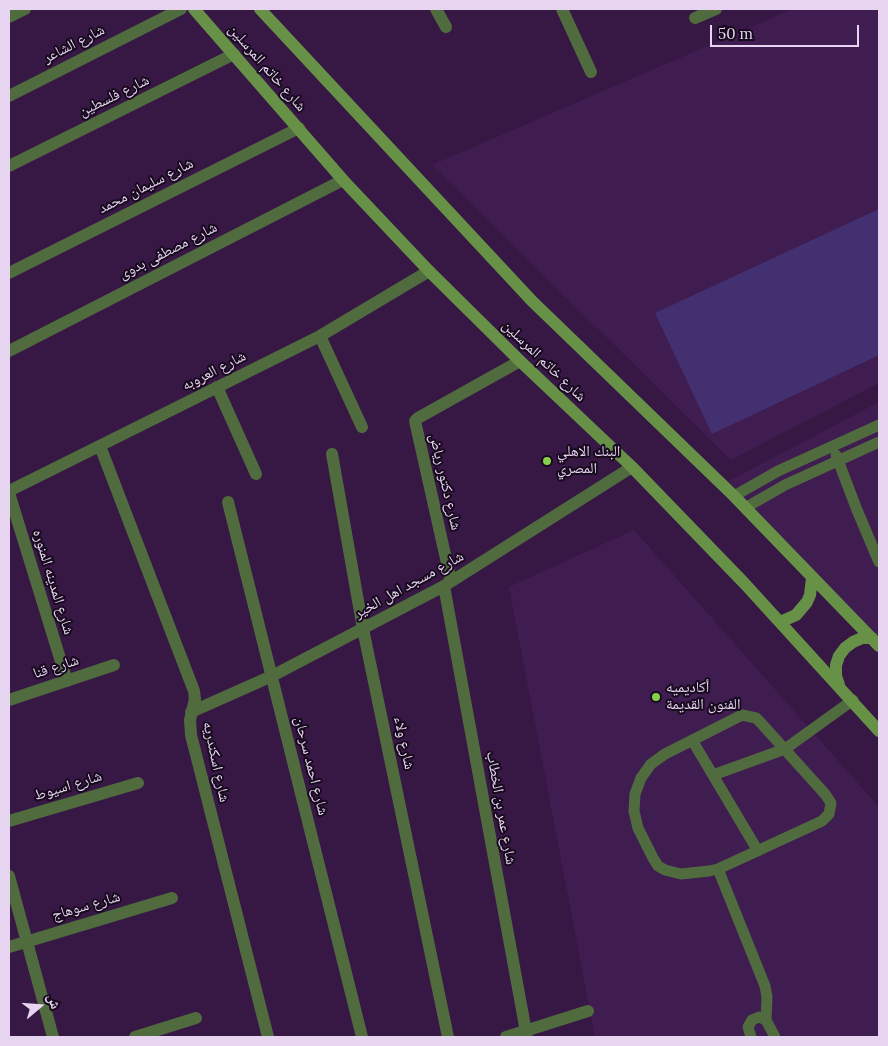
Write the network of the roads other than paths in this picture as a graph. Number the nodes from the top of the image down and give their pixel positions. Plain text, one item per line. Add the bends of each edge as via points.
1 (26, 9) edge
2 (181, 9) edge
3 (194, 9) edge
4 (260, 9) edge
5 (436, 9) edge
6 (562, 9) edge
7 (716, 9) edge
8 (9, 17) edge
9 (695, 18) dead end
10 (446, 27) dead end
11 (234, 54) junction
12 (591, 72) dead end
13 (9, 96) edge
14 (299, 128) junction
15 (9, 166) edge
16 (343, 180) junction
17 (429, 271) junction
18 (9, 273) edge
19 (320, 336) junction
20 (9, 351) edge
21 (520, 361) junction
22 (216, 387) junction
23 (879, 425) edge
24 (362, 426) dead end
25 (879, 442) edge
26 (100, 446) junction
27 (833, 446) junction
28 (332, 454) dead end
29 (838, 461) junction
30 (632, 467) junction
31 (256, 474) dead end
32 (9, 492) edge
33 (734, 496) junction
34 (228, 502) dead end
35 (745, 508) junction
36 (879, 562) edge
37 (812, 578) junction
38 (447, 583) junction
39 (780, 622) junction
40 (364, 629) junction
41 (876, 642) edge
42 (114, 665) dead end
43 (272, 676) junction
44 (67, 680) junction
45 (839, 685) junction
46 (9, 700) edge
47 (853, 700) junction
48 (191, 712) junction
49 (879, 731) edge
50 (692, 740) junction
51 (785, 749) junction
52 (713, 775) junction
53 (138, 782) dead end
54 (9, 821) edge
55 (758, 851) junction
56 (718, 869) junction
57 (9, 876) edge
58 (172, 898) dead end
59 (27, 940) junction
60 (9, 947) edge
61 (588, 1011) dead end
62 (196, 1018) dead end
63 (766, 1020) junction
64 (526, 1034) edge
65 (53, 1037) edge
66 (134, 1037) edge
67 (268, 1037) edge
68 (362, 1037) edge
69 (448, 1037) edge
70 (506, 1037) edge
71 (751, 1037) edge
72 (775, 1037) edge

1 - 8 street
2 - 13 street, شارع الشاعر
3 - 11 main road, شارع خاتم المرسلين
4 - 33 main road via 532,301
5 - 10 street
6 - 12 street
7 - 9 street
11 - 14 main road, شارع خاتم المرسلين
11 - 15 street, شارع فلسطين
14 - 16 main road, شارع خاتم المرسلين
14 - 18 street, شارع سليمان محمد
16 - 17 main road, شارع خاتم المرسلين
16 - 20 street, شارع مصطفى بدوى
17 - 19 street, شارع العروبه
17 - 21 main road, شارع خاتم المرسلين
19 - 22 street, شارع العروبه
19 - 24 street
21 - 30 main road, شارع خاتم المرسلين
21 - 38 street, شارع دكتور رياض via 415,421
22 - 26 street, شارع العروبه
22 - 31 street
23 - 27 lane
25 - 29 lane
26 - 32 street, شارع العروبه
26 - 48 street, شارع اسكندريه via 194,691
27 - 29 lane
27 - 33 lane
28 - 40 street, شارع ولاء
29 - 35 lane
29 - 36 lane
30 - 38 street, شارع مسجد اهل الخير
30 - 39 main road, شارع خاتم المرسلين
32 - 44 street, شارع المدينه المنوره
33 - 35 main road
34 - 43 street, شارع احمد سرحان
35 - 37 main road
37 - 39 main road via 807,602 796,615
37 - 41 main road
38 - 40 street, شارع مسجد اهل الخير
38 - 64 street, شارع عمر بن الخطاب
39 - 45 main road, شارع خاتم المرسلين
40 - 43 street, شارع مسجد اهل الخير
40 - 69 street, شارع ولاء
41 - 45 main road via 862,638 845,648 839,656 836,670
42 - 44 street, شارع قنا
43 - 48 street, شارع مسجد اهل الخير
43 - 68 street, شارع احمد سرحان
44 - 46 street, شارع قنا
45 - 47 main road, شارع خاتم المرسلين
47 - 49 main road, شارع خاتم المرسلين
47 - 51 lane
48 - 67 street, شارع اسكندريه via 189,727
50 - 51 lane via 742,715 756,718
50 - 52 lane
50 - 56 lane via 651,764 635,794 634,811 638,828 658,866 681,874
51 - 52 lane
51 - 55 lane via 829,798 831,808 822,820
52 - 55 lane
53 - 54 street, شارع اسيوط
55 - 56 lane
56 - 63 lane via 765,986
57 - 59 street
58 - 59 street, شارع سوهاج
59 - 60 street, شارع سوهاج
59 - 65 street
61 - 64 street
62 - 66 street
63 - 71 lane via 759,1017 752,1020 748,1027
63 - 72 lane
64 - 70 street

